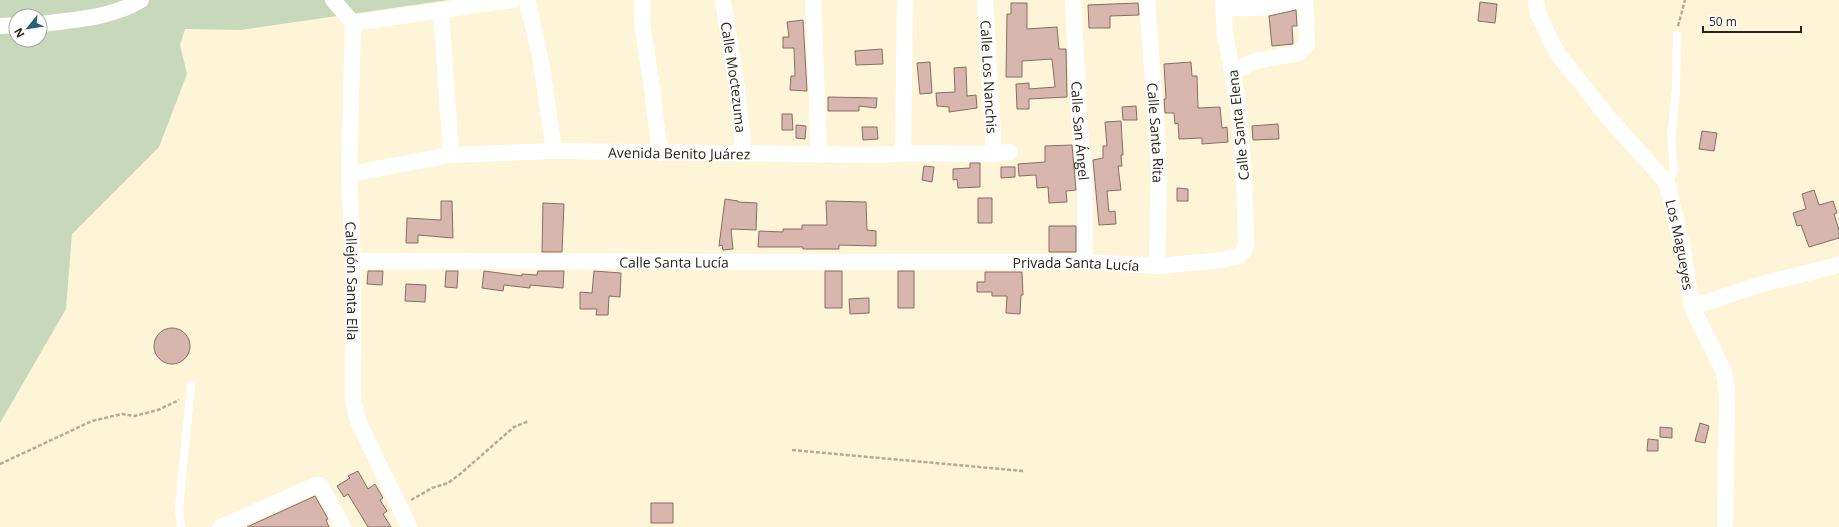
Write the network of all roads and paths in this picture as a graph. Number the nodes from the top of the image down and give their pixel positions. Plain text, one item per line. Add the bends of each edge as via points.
1 (141, 0) edge
2 (333, 0) edge
3 (512, 0) edge
4 (527, 0) edge
5 (642, 0) edge
6 (723, 0) edge
7 (813, 0) edge
8 (905, 0) edge
9 (985, 0) edge
10 (1073, 0) edge
11 (1147, 0) edge
12 (1298, 0) edge
13 (1305, 0) edge
14 (1536, 0) edge
15 (1685, 0) edge
16 (1224, 4) edge
17 (441, 10) junction
18 (48, 23) edge
19 (353, 23) junction
20 (1677, 35) joint
21 (1232, 73) junction
22 (554, 151) junction
23 (903, 152) junction
24 (1010, 152) dead end
25 (660, 153) junction
26 (744, 154) junction
27 (994, 154) junction
28 (451, 155) junction
29 (819, 155) junction
30 (349, 174) junction
31 (1667, 183) junction
32 (1244, 251) joint
33 (353, 261) junction
34 (995, 262) joint
35 (1085, 262) junction
36 (1839, 265) edge
37 (1157, 266) junction
38 (1692, 307) junction
39 (191, 390) joint
40 (529, 421) dead end
41 (792, 450) dead end
42 (0, 464) edge
43 (1023, 471) dead end
44 (399, 507) junction
45 (238, 523) edge
46 (181, 527) edge
47 (221, 527) edge
48 (343, 527) edge
49 (409, 527) edge
50 (1725, 527) edge

1 - 18 street via 118,10
2 - 19 street
3 - 17 street
4 - 22 street via 541,61
5 - 25 street via 642,23
6 - 26 street, Calle Moctezuma
7 - 29 street
8 - 23 street
9 - 27 street, Calle Los Nanchis
10 - 35 street, Calle San Ángel via 1085,183
11 - 37 street, Calle Santa Rita via 1159,162
12 - 16 street via 1269,8 1248,10
13 - 21 street via 1307,44 1304,49 1299,53 1250,63
14 - 31 street, Los Magueyes via 1538,14 1557,53 1608,117
15 - 20 path
16 - 21 street, Calle Santa Elena via 1225,34
17 - 19 street
17 - 28 street
19 - 30 street, Callejón Santa Ella
20 - 31 lane via 1675,97 1670,137 1674,171
21 - 32 street, Calle Santa Elena via 1238,102 1244,174
22 - 25 street, Avenida Benito Juárez
22 - 28 street, Avenida Benito Juárez
23 - 27 street, Avenida Benito Juárez
23 - 29 street, Avenida Benito Juárez via 878,155
24 - 27 street, Avenida Benito Juárez
25 - 26 street, Avenida Benito Juárez
26 - 29 street, Avenida Benito Juárez
28 - 30 street, Avenida Benito Juárez
30 - 33 street, Callejón Santa Ella
31 - 38 street, Los Magueyes via 1682,245
32 - 37 street, Privada Santa Lucía via 1239,256 1223,260
33 - 34 street, Calle Santa Lucía
33 - 44 street, Callejón Santa Ella via 353,400 358,421
34 - 35 street, Privada Santa Lucía
35 - 37 street, Privada Santa Lucía
36 - 38 street via 1762,284
38 - 50 street, Los Magueyes via 1724,372 1727,392
39 - 42 path via 158,410 134,416 122,414 92,422
39 - 46 lane via 179,509
40 - 44 path via 514,427 448,483 432,488
41 - 43 path
44 - 49 street, Callejón Santa Ella
45 - 47 street
45 - 48 street via 320,485

